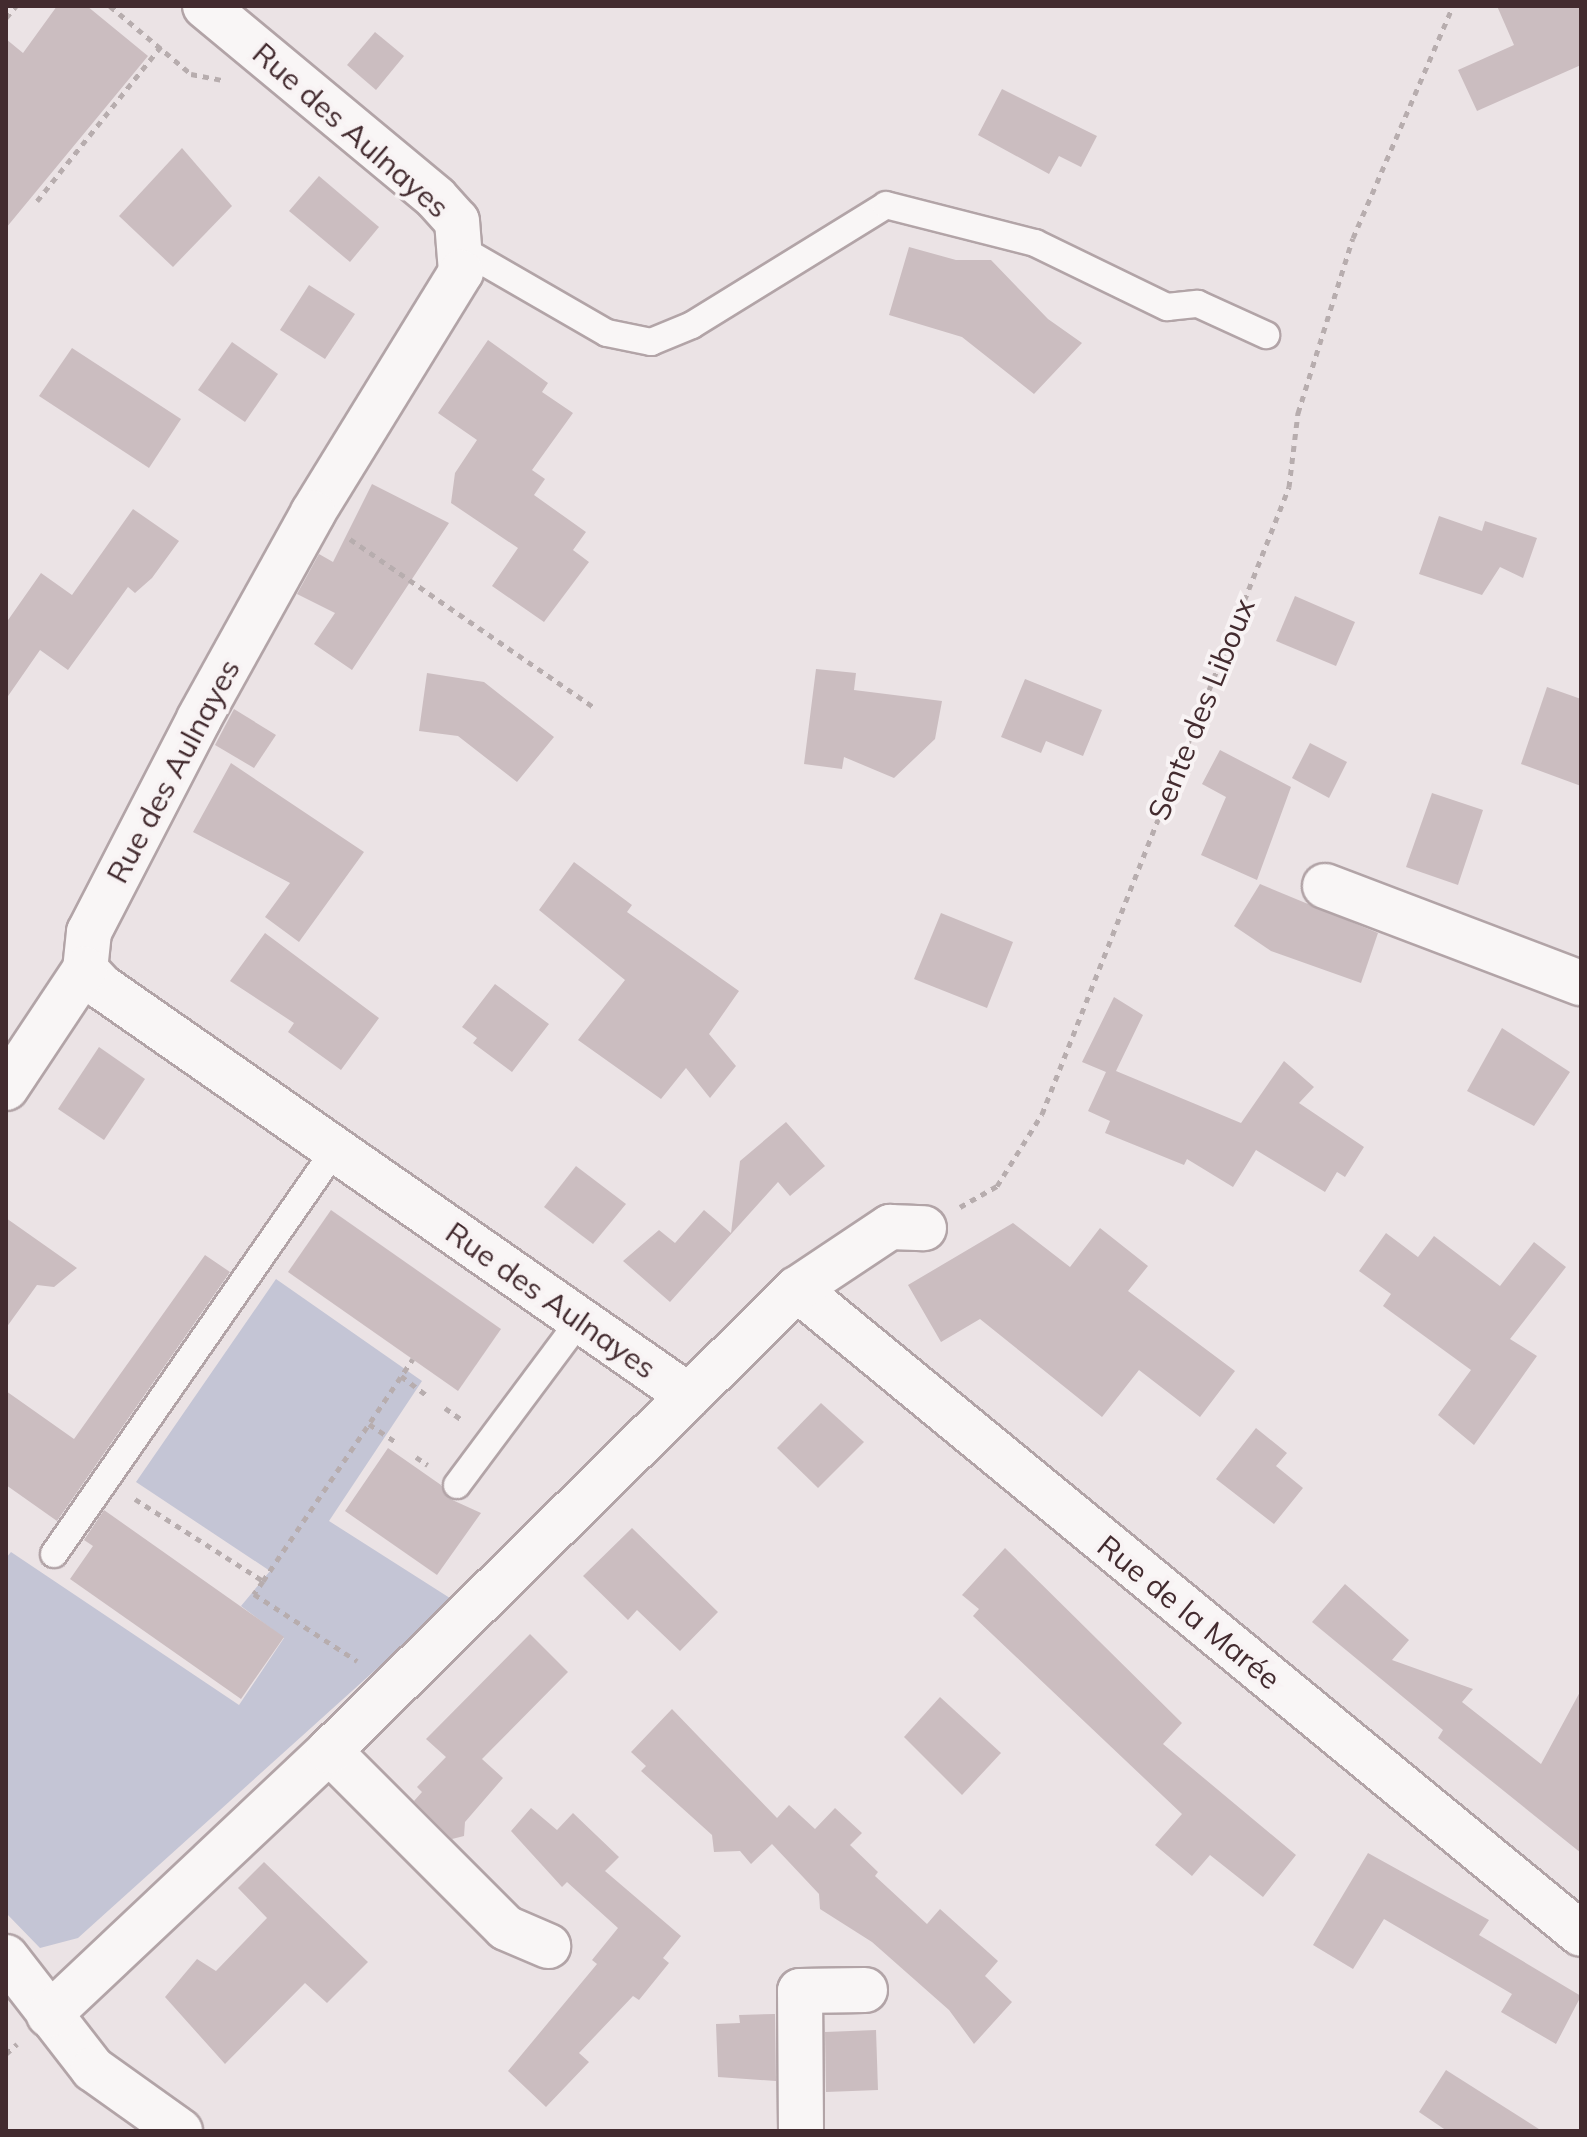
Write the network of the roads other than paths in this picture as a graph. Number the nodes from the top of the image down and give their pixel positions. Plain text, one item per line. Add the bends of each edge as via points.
1 (205, 6) edge
2 (463, 250) junction
3 (1266, 335) dead end
4 (1325, 886) dead end
5 (85, 969) junction
6 (1581, 983) edge
7 (6, 1088) edge
8 (335, 1149) junction
9 (924, 1228) road end
10 (797, 1289) junction
11 (580, 1320) junction
12 (689, 1396) junction
13 (457, 1485) dead end
14 (54, 1554) dead end
15 (329, 1751) junction
16 (1581, 1934) edge
17 (548, 1946) dead end
18 (6, 1957) edge
19 (865, 1990) dead end
20 (49, 2015) junction
21 (180, 2131) edge
22 (801, 2131) edge

1 - 2 street, Rue des Aulnayes via 436,198 457,221
2 - 3 lane via 607,333 651,342 692,325 886,205 1035,243 1167,307 1198,304
2 - 5 street, Rue des Aulnayes via 450,294 313,513 89,932
4 - 6 street
5 - 7 street
5 - 8 street, Rue des Aulnayes via 102,987
8 - 11 street, Rue des Aulnayes
8 - 14 lane
9 - 10 street via 890,1227
10 - 12 street
10 - 16 street, Rue de la Marée
11 - 12 street, Rue des Aulnayes
11 - 13 lane
12 - 15 street
15 - 17 street via 506,1928
15 - 20 street
18 - 20 street
19 - 22 street via 800,1991
20 - 21 street via 93,2069

